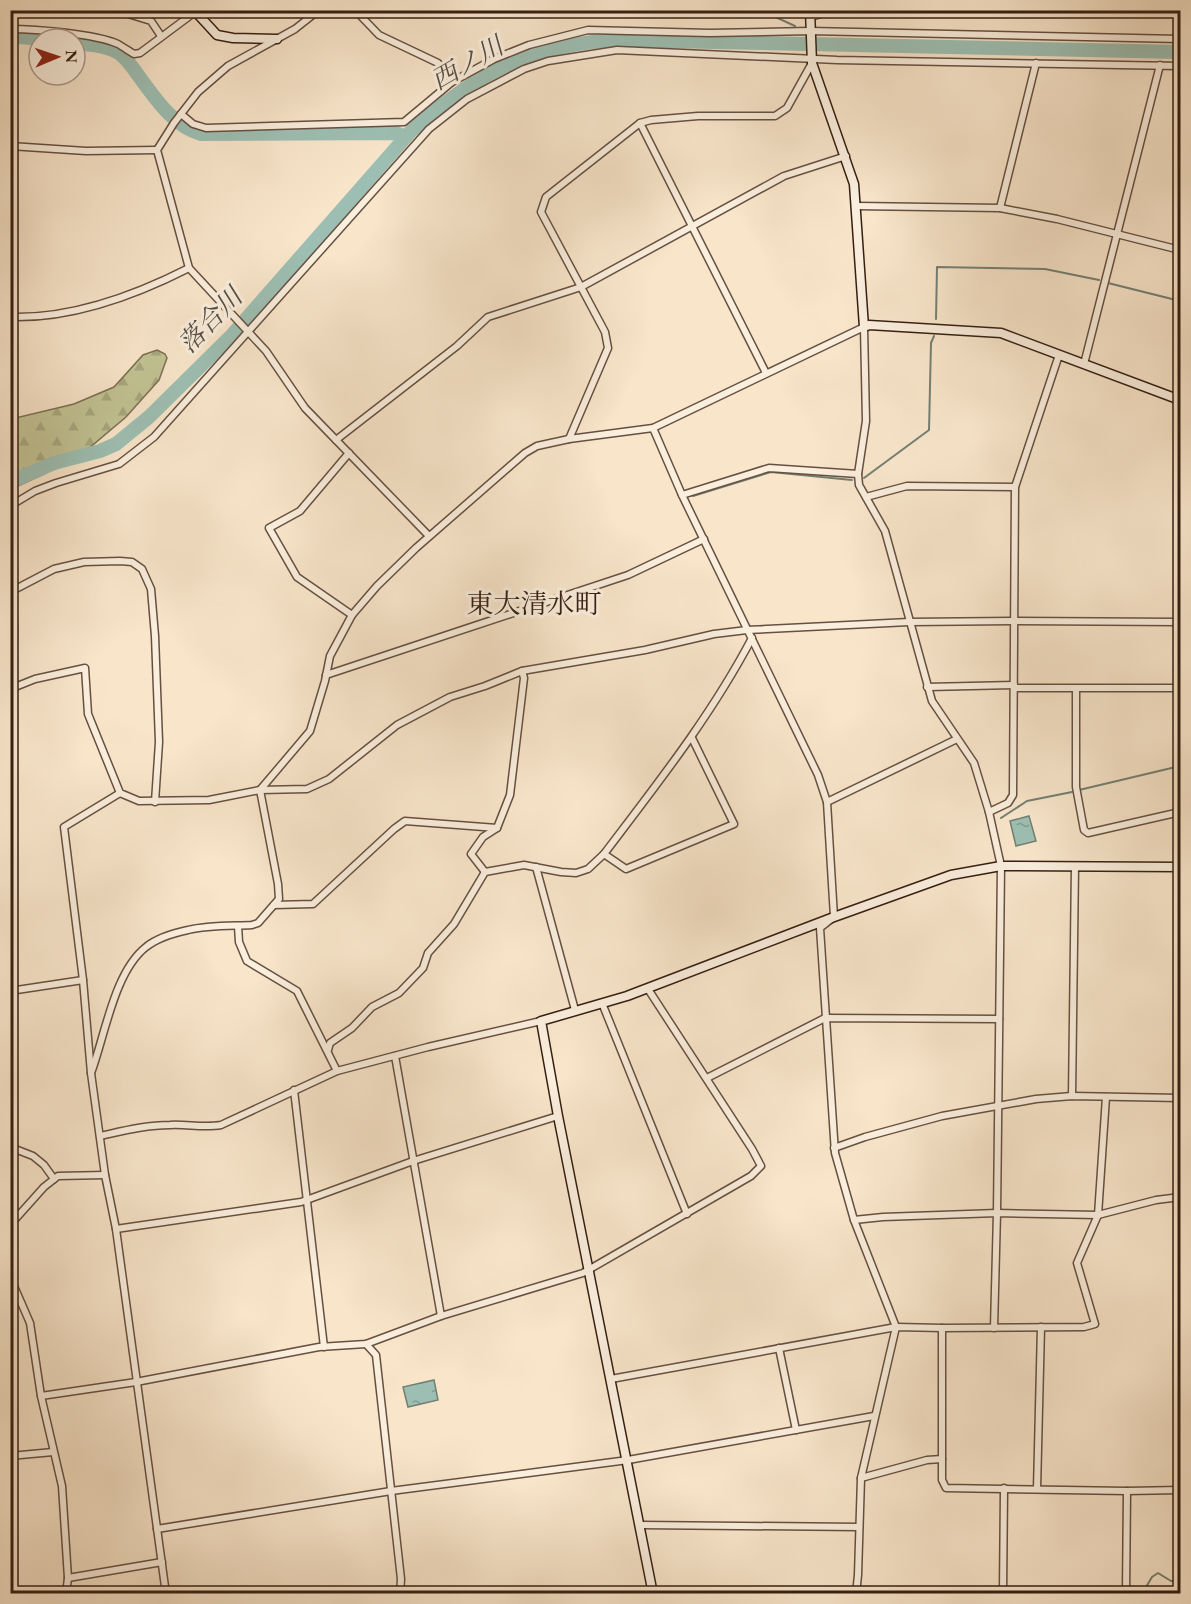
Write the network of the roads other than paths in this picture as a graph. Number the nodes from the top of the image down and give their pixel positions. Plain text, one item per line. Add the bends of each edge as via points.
1 (320, 10) edge
2 (355, 10) edge
3 (836, 10) edge
4 (115, 11) edge
5 (194, 11) edge
6 (810, 14) edge
7 (10, 29) edge
8 (811, 34) junction
9 (161, 36) junction
10 (277, 39) junction
11 (1180, 39) edge
12 (811, 58) junction
13 (1036, 63) junction
14 (1160, 65) junction
15 (1180, 66) edge
16 (452, 82) junction
17 (178, 118) junction
18 (639, 123) junction
19 (10, 146) edge
20 (158, 150) junction
21 (846, 156) junction
22 (856, 206) junction
23 (1000, 208) junction
24 (691, 226) junction
25 (1116, 234) junction
26 (1180, 250) edge
27 (189, 268) junction
28 (581, 287) junction
29 (10, 317) edge
30 (864, 327) junction
31 (248, 332) junction
32 (1059, 355) junction
33 (1084, 364) junction
34 (766, 373) junction
35 (1180, 400) edge
36 (653, 428) junction
37 (569, 439) junction
38 (336, 440) junction
39 (349, 453) junction
40 (858, 474) junction
41 (1015, 487) junction
42 (682, 495) junction
43 (866, 496) junction
44 (10, 506) edge
45 (429, 536) junction
46 (704, 539) junction
47 (10, 592) edge
48 (10, 599) edge
49 (352, 615) junction
50 (1013, 621) junction
51 (909, 622) junction
52 (1180, 622) edge
53 (747, 630) junction
54 (752, 638) junction
55 (522, 671) junction
56 (326, 675) junction
57 (10, 680) edge
58 (1014, 686) junction
59 (927, 687) junction
60 (1180, 688) edge
61 (10, 689) edge
62 (1076, 689) junction
63 (692, 738) junction
64 (957, 739) junction
65 (260, 790) junction
66 (120, 793) junction
67 (155, 802) junction
68 (827, 802) junction
69 (989, 812) junction
70 (1180, 812) edge
71 (496, 828) junction
72 (604, 854) junction
73 (1001, 866) junction
74 (1075, 866) junction
75 (536, 867) junction
76 (1180, 867) edge
77 (485, 872) junction
78 (274, 905) junction
79 (834, 917) junction
80 (238, 926) junction
81 (83, 980) junction
82 (648, 988) junction
83 (10, 991) edge
84 (602, 1003) junction
85 (575, 1010) junction
86 (825, 1018) junction
87 (999, 1019) junction
88 (541, 1021) junction
89 (328, 1050) junction
90 (395, 1056) junction
91 (337, 1071) junction
92 (91, 1072) junction
93 (706, 1078) junction
94 (294, 1090) junction
95 (1072, 1096) junction
96 (1106, 1097) junction
97 (1180, 1098) edge
98 (997, 1107) junction
99 (558, 1116) junction
100 (100, 1136) junction
101 (10, 1146) edge
102 (834, 1148) junction
103 (413, 1161) junction
104 (105, 1175) junction
105 (54, 1179) junction
106 (1180, 1197) edge
107 (308, 1199) junction
108 (997, 1213) junction
109 (687, 1214) junction
110 (1098, 1215) junction
111 (854, 1220) junction
112 (10, 1226) edge
113 (116, 1229) junction
114 (588, 1270) junction
115 (10, 1277) edge
116 (441, 1316) junction
117 (896, 1327) junction
118 (1041, 1327) junction
119 (942, 1328) junction
120 (994, 1328) junction
121 (366, 1344) junction
122 (324, 1347) junction
123 (779, 1348) junction
124 (611, 1379) junction
125 (136, 1382) junction
126 (41, 1396) junction
127 (874, 1416) junction
128 (796, 1430) junction
129 (53, 1452) junction
130 (10, 1456) edge
131 (942, 1459) junction
132 (628, 1460) junction
133 (861, 1479) junction
134 (1004, 1488) junction
135 (1037, 1489) junction
136 (1180, 1490) edge
137 (391, 1491) junction
138 (1127, 1491) junction
139 (641, 1525) junction
140 (859, 1527) junction
141 (157, 1529) junction
142 (162, 1562) junction
143 (68, 1578) junction
144 (66, 1593) edge
145 (166, 1593) edge
146 (400, 1593) edge
147 (653, 1593) edge
148 (856, 1593) edge
149 (1003, 1593) edge
150 (1126, 1593) edge

1 - 10 street
2 - 16 street via 379,35 438,63
3 - 6 street
4 - 9 street via 152,21
5 - 9 street
5 - 10 street via 217,35
6 - 8 street
7 - 9 street via 100,40 134,54
8 - 11 street
8 - 12 street
8 - 16 street via 588,30 513,51
10 - 17 street via 228,66 198,92
12 - 13 street
12 - 18 street via 787,108 775,116 698,116
12 - 21 street
12 - 31 street via 617,50 548,61 524,69 467,99 429,129
13 - 14 street
13 - 23 street
14 - 15 street
14 - 25 street
16 - 17 street via 404,122 392,124 206,128
17 - 20 street
18 - 24 street
18 - 28 street via 546,197 541,212
19 - 20 street
20 - 27 street
21 - 22 street
21 - 24 street via 784,176
22 - 23 street
22 - 30 street
23 - 25 street
24 - 28 street
24 - 34 street
25 - 26 street
25 - 33 street
27 - 29 street via 160,283 69,313
27 - 31 street
28 - 37 street via 605,332 608,348
28 - 38 street via 488,317 435,364
30 - 32 street via 992,331
30 - 34 street
30 - 40 street via 866,421
31 - 38 street via 305,408
31 - 44 street via 154,437 119,464 45,487
32 - 33 street
32 - 41 street
33 - 35 street
34 - 36 street
36 - 37 street
36 - 42 street
37 - 45 street via 537,446 525,453
38 - 39 street
39 - 45 street
39 - 49 street via 300,511 269,528 297,577
40 - 42 street via 768,468
40 - 43 street
41 - 43 street via 907,486
41 - 50 street
42 - 46 street
43 - 51 street via 885,531
45 - 49 street
46 - 53 street
46 - 56 street via 628,575
47 - 67 street via 54,569 84,562 132,562 142,569 151,589 155,636 159,742
48 - 57 street via 14,643
49 - 56 street via 330,656
50 - 51 street
50 - 52 street
50 - 58 street
51 - 53 street
51 - 59 street
53 - 54 street
53 - 55 street
54 - 63 street
54 - 68 street via 818,775
55 - 65 street via 426,708 397,725 317,786
55 - 71 street via 510,795
56 - 65 street via 308,736
58 - 59 street
58 - 62 street
58 - 69 street via 1013,795 1008,803
59 - 64 street
60 - 62 street
61 - 66 street via 85,668 88,714
62 - 70 street via 1076,787 1084,830 1089,833
63 - 72 street
63 - 72 street via 734,824 626,868
64 - 68 street
64 - 69 street via 974,763
65 - 67 street via 209,800
65 - 78 street via 278,884 279,899
66 - 67 street via 139,801
66 - 81 street via 64,827
68 - 79 street
69 - 73 street
71 - 77 street via 483,837 471,854
71 - 78 street via 405,821 314,904
72 - 75 street via 576,873
73 - 74 street
73 - 79 street via 951,875
73 - 87 street
74 - 76 street
74 - 95 street
75 - 77 street via 524,865
75 - 85 street
77 - 89 street via 454,924 428,953 423,968 399,993 372,1007 330,1043
78 - 80 street via 258,923
79 - 82 street
79 - 86 street via 820,928
80 - 89 street via 239,942 247,961 297,991
80 - 92 street via 184,931 147,946 138,954 126,970
81 - 83 street
81 - 92 street
82 - 84 street
82 - 93 street
84 - 85 street
84 - 109 street
85 - 88 street
86 - 87 street
86 - 93 street
86 - 102 street
87 - 98 street
88 - 90 street
88 - 99 street
89 - 91 street
90 - 91 street
90 - 103 street
91 - 94 street
92 - 100 street
93 - 109 street via 761,1166
94 - 100 street via 221,1125 151,1125
94 - 107 street
95 - 96 street
95 - 98 street
96 - 97 street
96 - 110 street
98 - 102 street via 942,1116
98 - 108 street
99 - 103 street
99 - 114 street
100 - 104 street
101 - 105 street via 33,1156
102 - 111 street
103 - 107 street
103 - 116 street
104 - 105 street
104 - 113 street
105 - 112 street
106 - 110 street
107 - 113 street
107 - 122 street
108 - 110 street
108 - 111 street
108 - 120 street
109 - 114 street
110 - 118 street via 1077,1263 1095,1324
111 - 117 street
113 - 125 street
114 - 116 street
114 - 124 street
115 - 126 street via 30,1323
116 - 121 street
117 - 119 street
117 - 123 street
117 - 127 street
118 - 120 street
118 - 135 street
119 - 120 street
119 - 131 street
121 - 122 street
121 - 137 street via 376,1356
122 - 125 street
123 - 124 street
123 - 128 street
124 - 132 street
125 - 126 street
125 - 141 street
126 - 129 street
127 - 128 street
127 - 133 street
128 - 132 street
129 - 130 street
129 - 143 street via 62,1486
131 - 133 street
131 - 134 street via 946,1488
132 - 137 street
132 - 139 street
133 - 140 street
134 - 135 street
134 - 149 street
135 - 138 street
136 - 138 street
137 - 141 street
137 - 146 street
138 - 150 street
139 - 140 street
139 - 147 street
140 - 148 street
141 - 142 street
142 - 143 street
142 - 145 street
143 - 144 street

